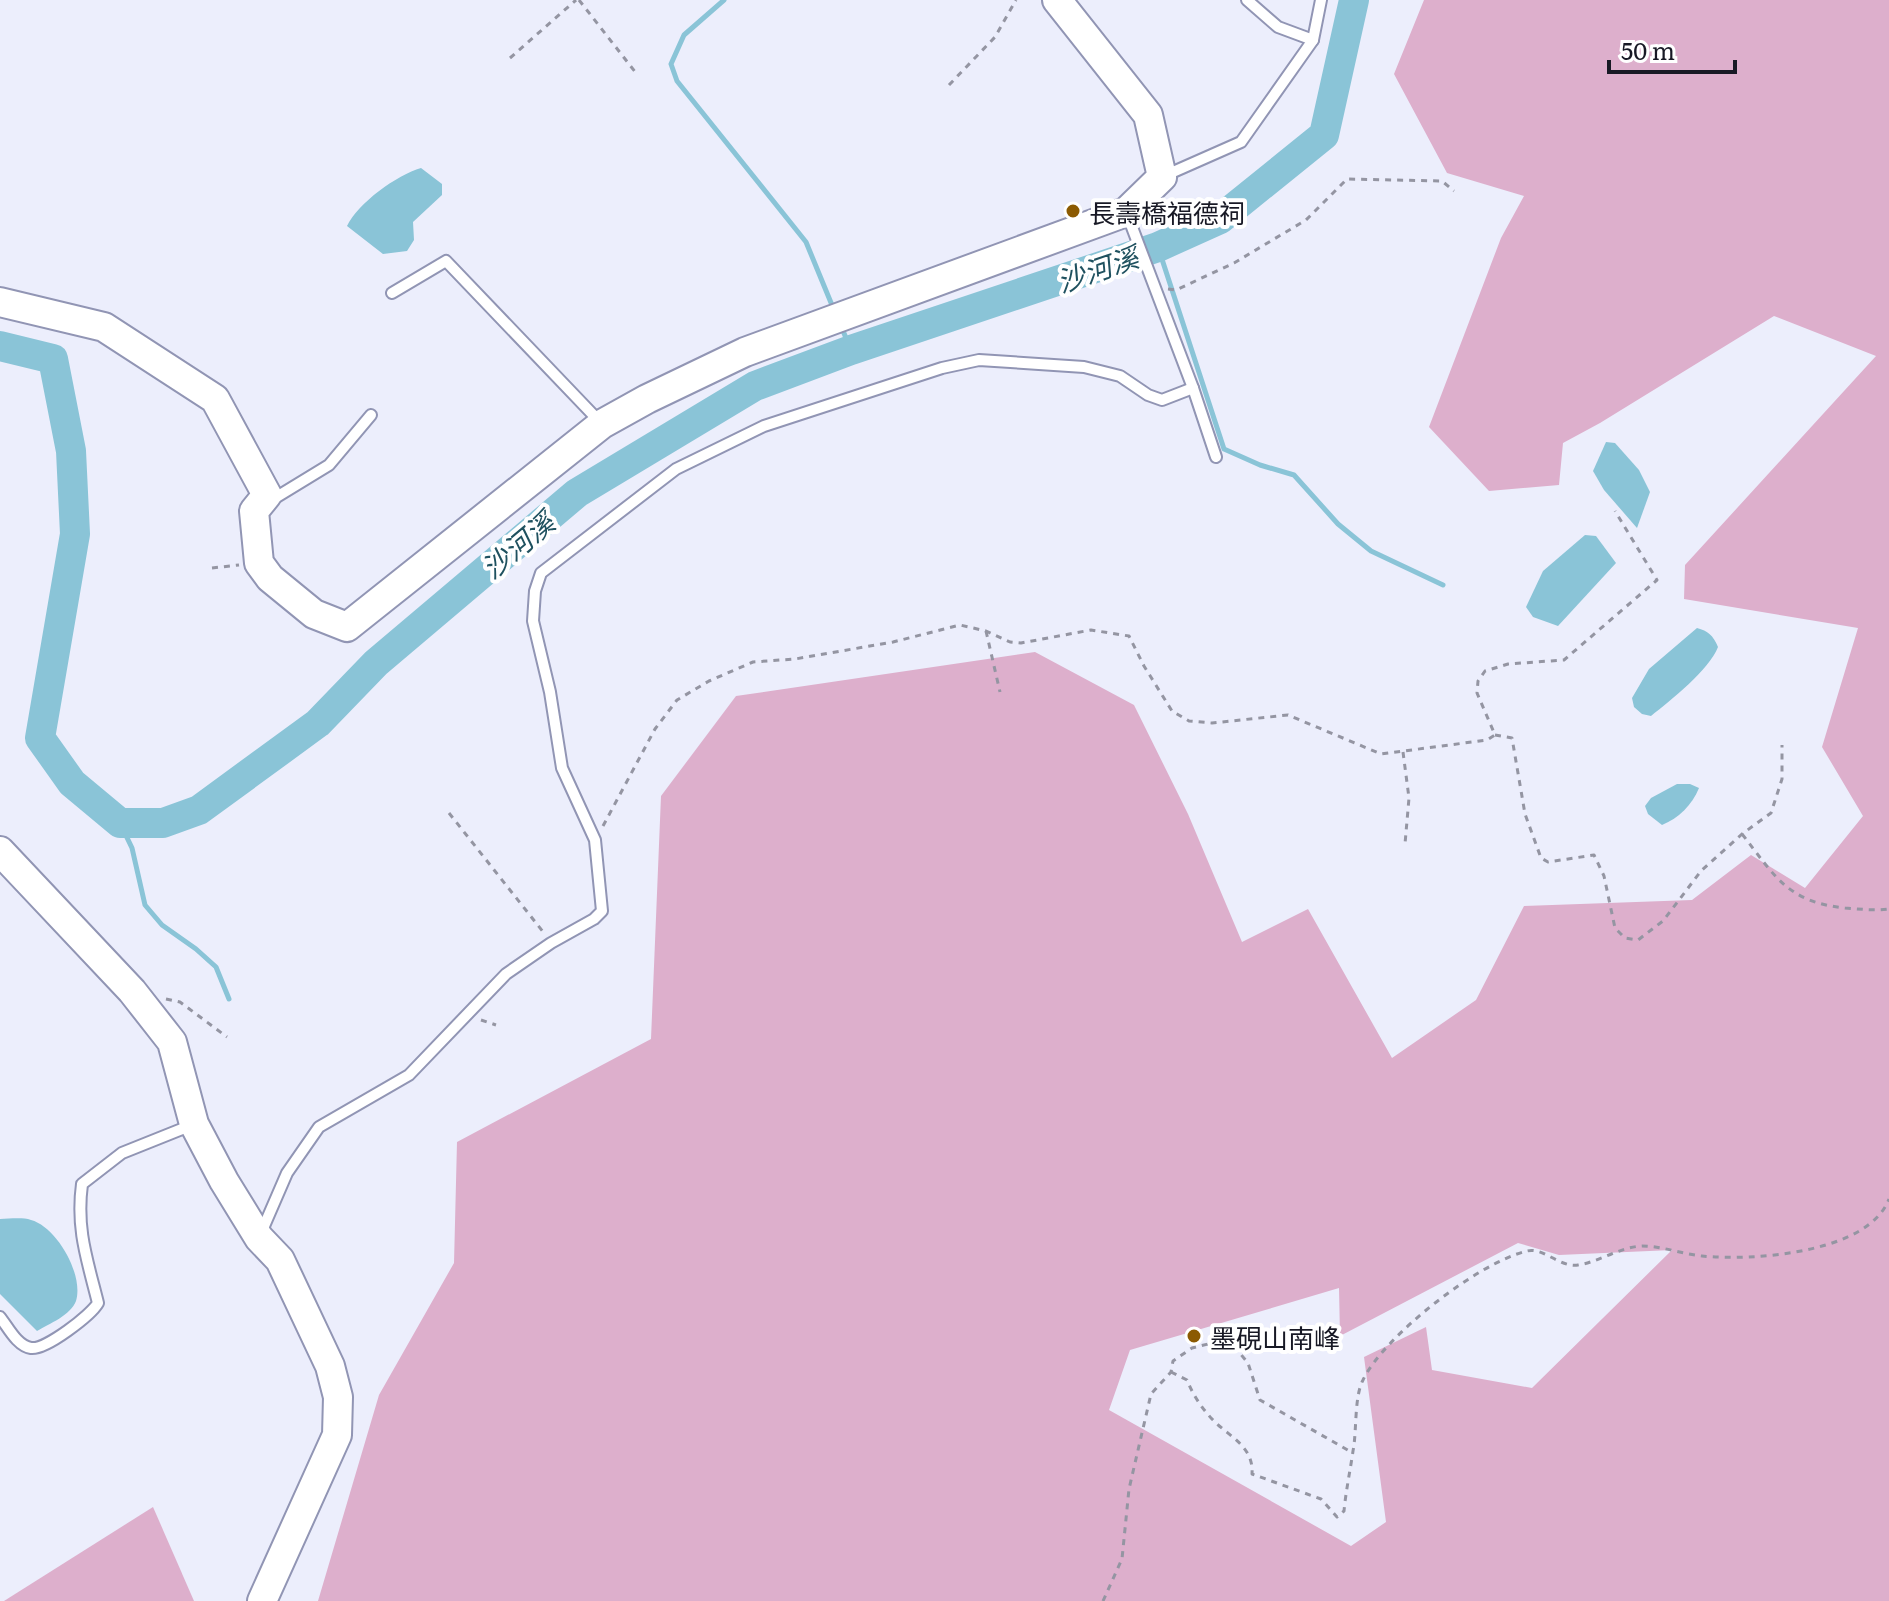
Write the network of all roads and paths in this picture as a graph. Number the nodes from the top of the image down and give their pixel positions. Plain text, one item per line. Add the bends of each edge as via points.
1 (577, 0) edge
2 (1016, 0) edge
3 (1057, 0) edge
4 (1247, 0) edge
5 (1321, 0) edge
6 (1313, 40) junction
7 (510, 58) dead end
8 (636, 73) dead end
9 (949, 85) dead end
10 (1162, 177) junction
11 (1454, 191) dead end
12 (1131, 222) junction
13 (1156, 288) junction
14 (392, 293) dead end
15 (0, 302) edge
16 (1193, 388) junction
17 (371, 415) dead end
18 (602, 424) junction
19 (1216, 457) dead end
20 (254, 511) junction
21 (1615, 511) dead end
22 (986, 631) junction
23 (1000, 692) dead end
24 (1495, 735) junction
25 (1782, 745) dead end
26 (1403, 752) junction
27 (449, 813) dead end
28 (1742, 834) junction
29 (595, 840) junction
30 (1405, 844) dead end
31 (0, 851) edge
32 (1889, 909) edge
33 (551, 943) junction
34 (132, 991) junction
35 (227, 1037) dead end
36 (194, 1124) junction
37 (1889, 1199) edge
38 (259, 1238) junction
39 (0, 1317) edge
40 (1171, 1372) junction
41 (1353, 1453) junction
42 (262, 1601) edge
43 (1103, 1601) edge

1 - 7 path
1 - 8 path
2 - 9 path via 995,37
3 - 10 street via 1148,115
4 - 6 lane via 1278,27
5 - 6 lane
6 - 10 lane via 1241,142
10 - 12 street
11 - 13 path via 1442,181 1347,179 1306,220 1234,263 1176,290
12 - 13 lane
12 - 18 street via 745,352
13 - 16 lane
14 - 18 lane via 446,261
15 - 20 street via 104,327 215,399 267,495
16 - 19 lane
16 - 29 lane via 1162,400 1120,376 1084,367 979,360 764,426 676,469 541,573 535,591 533,621 562,768
17 - 20 lane via 329,465
18 - 20 street via 347,627 314,614 270,578 259,563
21 - 24 path via 1657,580 1564,660 1485,671 1477,693
22 - 23 path
22 - 26 path via 1021,643 1091,630 1129,636 1172,711 1189,721 1288,715 1381,754
22 - 29 path via 960,625 893,642 753,662 709,681 677,700 655,729
24 - 26 path
24 - 28 path via 1512,738 1525,814 1541,858 1548,862 1594,855 1615,928 1625,938 1638,940 1663,921 1701,871
25 - 28 path via 1782,779 1771,813
26 - 30 path via 1409,798
27 - 33 path
28 - 32 path via 1780,883 1803,899 1828,906
29 - 33 lane via 602,911
31 - 34 street
33 - 38 lane via 506,974 409,1075 319,1127 287,1173
34 - 35 path via 180,1002
34 - 36 street via 172,1042
36 - 38 street
36 - 39 lane via 122,1153 82,1184 78,1213 98,1303 92,1313 44,1346 31,1348
37 - 41 path via 1860,1231 1797,1252 1744,1258 1639,1246 1576,1266 1531,1250 1496,1261 1463,1281 1374,1361 1361,1382
38 - 42 street via 280,1260 330,1366 338,1397 337,1435
40 - 41 path via 1173,1361 1192,1348 1228,1339 1248,1363 1260,1400
40 - 41 path via 1187,1380 1213,1421 1240,1442 1253,1462 1252,1474 1321,1499 1337,1517 1344,1511
40 - 43 path via 1151,1394 1129,1489 1122,1559

